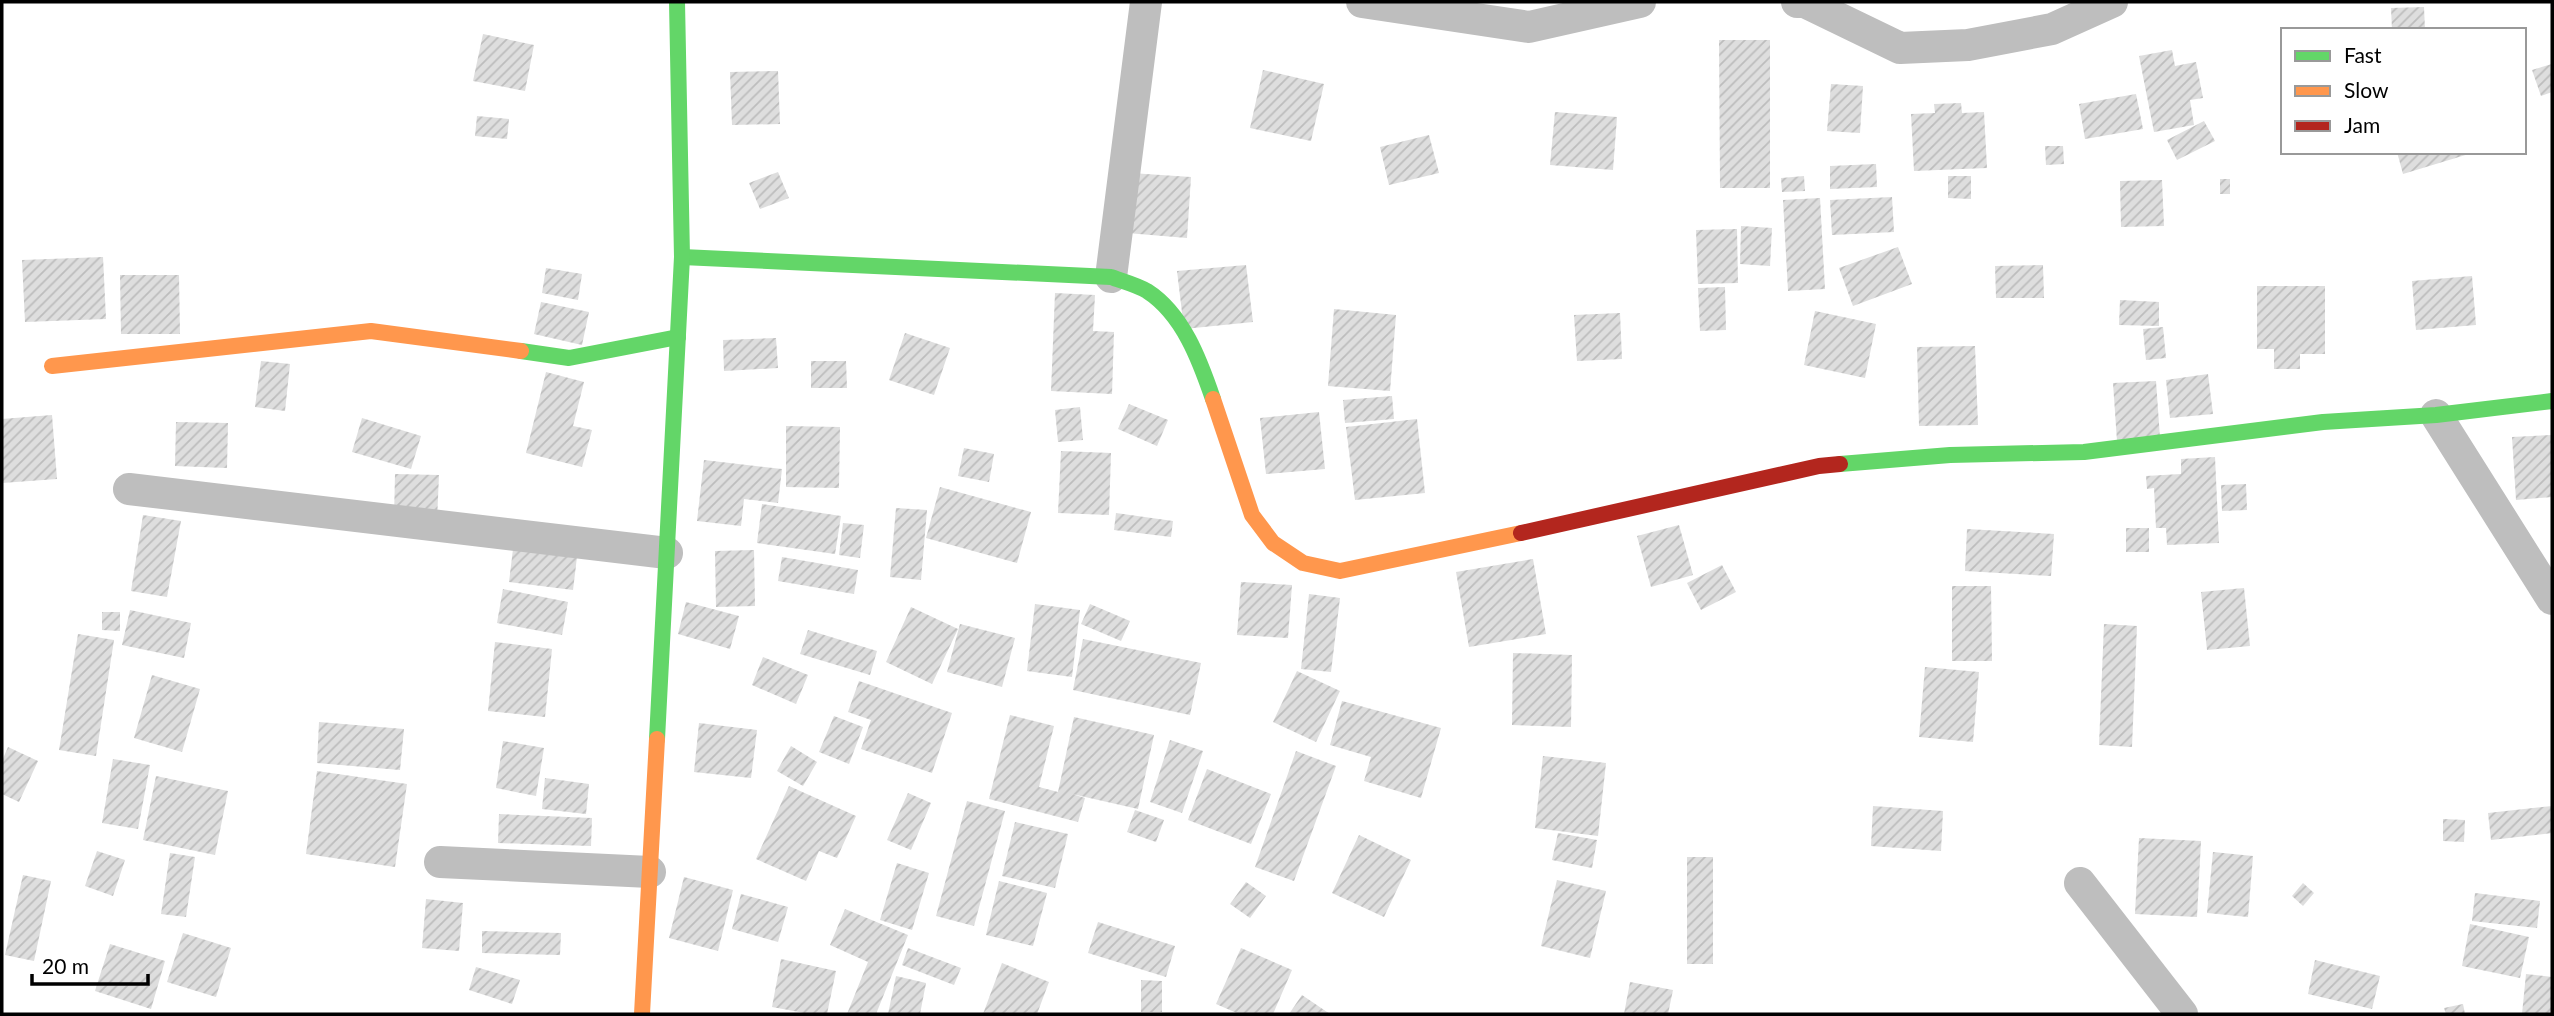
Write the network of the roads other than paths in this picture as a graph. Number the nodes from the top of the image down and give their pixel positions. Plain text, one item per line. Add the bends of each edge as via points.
1 (677, 2) edge
2 (1146, 2) edge
3 (1362, 2) edge
4 (1640, 2) edge
5 (1797, 2) edge
6 (2112, 2) edge
7 (682, 257) junction
8 (1111, 277) junction
9 (678, 337) junction
10 (52, 366) dead end
11 (2552, 401) edge
12 (2436, 415) junction
13 (129, 489) dead end
14 (667, 552) junction
15 (2552, 599) edge
16 (440, 862) dead end
17 (650, 872) junction
18 (2080, 883) dead end
19 (642, 1014) edge
20 (2182, 1014) edge

1 - 7 street
2 - 8 street
3 - 4 street via 1529,27
5 - 6 street via 1900,48 1968,45 2052,29
7 - 8 street
7 - 9 street
8 - 12 street via 1155,298 1170,312 1199,358 1252,515 1273,543 1303,563 1340,571 1819,466 1951,455 2084,452 2323,422
9 - 10 street via 569,358 370,331
9 - 14 street
11 - 12 street
12 - 15 street
13 - 14 street
14 - 17 street
16 - 17 street
17 - 19 street
18 - 20 street

